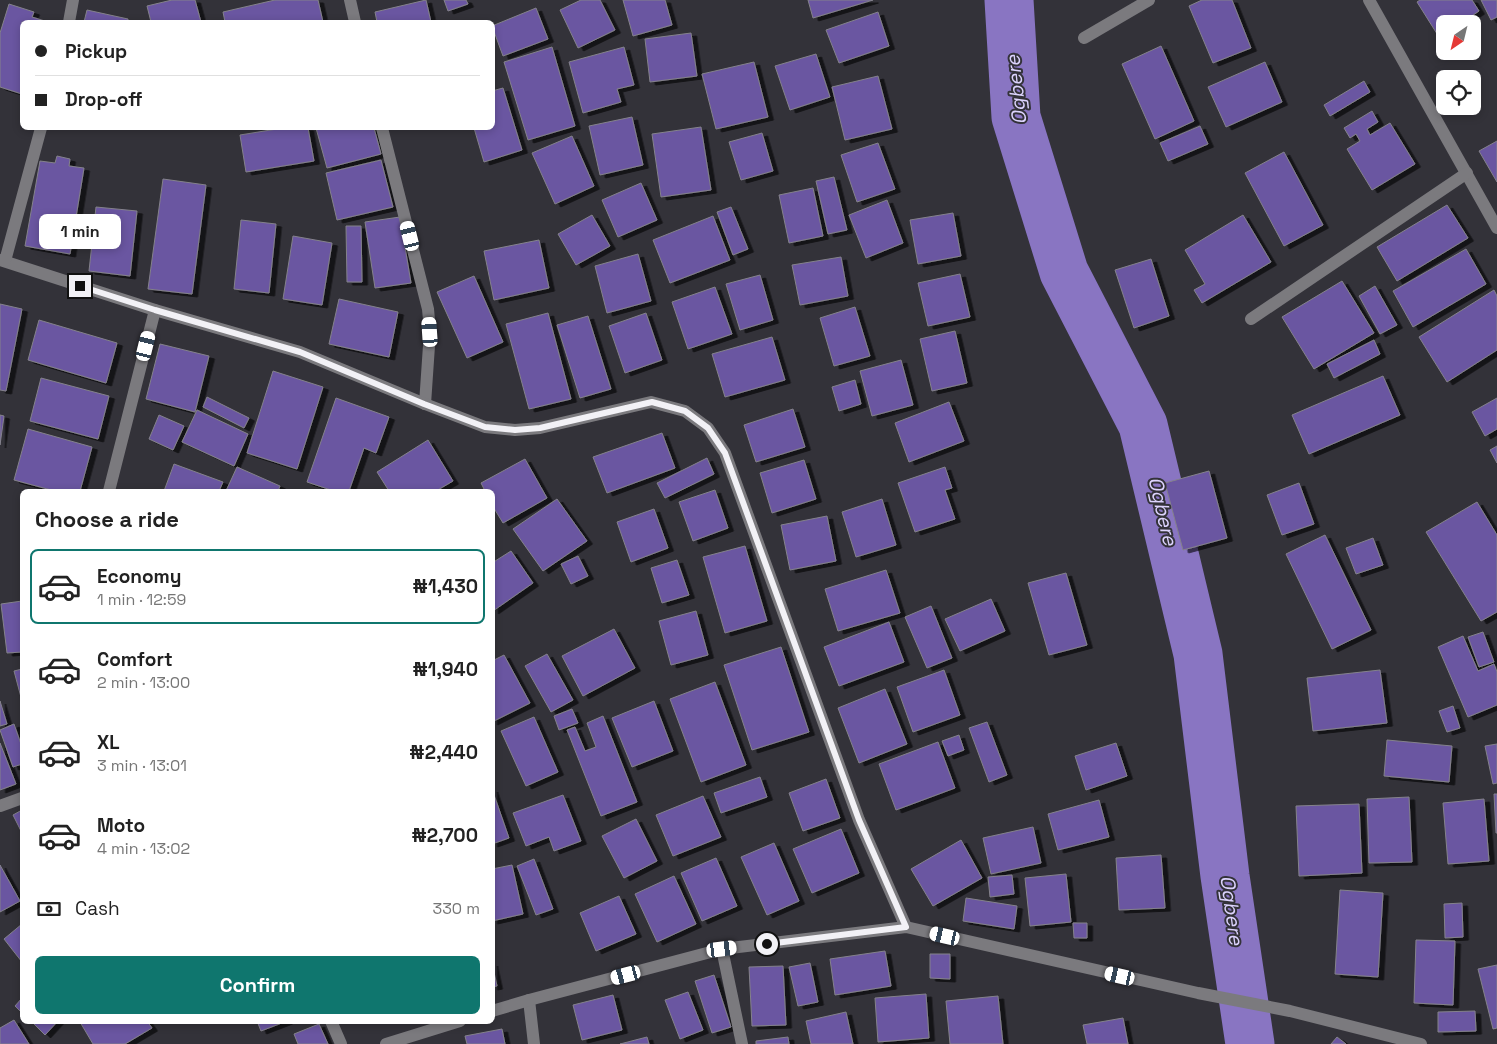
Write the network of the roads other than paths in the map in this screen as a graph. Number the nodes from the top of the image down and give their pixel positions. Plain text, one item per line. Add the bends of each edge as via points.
1 (73, 0) edge
2 (350, 0) edge
3 (1149, 0) edge
4 (1369, 0) edge
5 (69, 20) edge
6 (355, 20) edge
7 (1084, 38) dead end
8 (40, 130) edge
9 (383, 130) edge
10 (1467, 173) junction
11 (1497, 228) edge
12 (3, 260) edge
13 (155, 310) junction
14 (1250, 319) dead end
15 (424, 404) junction
16 (110, 489) edge
17 (20, 799) edge
18 (0, 806) edge
19 (906, 927) junction
20 (722, 949) junction
21 (529, 1000) junction
22 (495, 1010) edge
23 (332, 1024) edge
24 (450, 1024) edge
25 (341, 1044) edge
26 (386, 1044) edge
27 (534, 1044) edge
28 (742, 1044) edge
29 (1421, 1044) edge

1 - 5 street
2 - 6 street
3 - 7 street
4 - 10 street
8 - 12 street
9 - 15 street via 428,308 430,332
10 - 11 street
10 - 14 street
12 - 13 street
13 - 15 street via 300,352
13 - 16 street
15 - 19 street via 485,427 515,430 540,428 652,402 685,411 708,428 725,453 859,820
17 - 18 street
19 - 20 street
19 - 29 street via 1290,1011
20 - 21 street
20 - 28 street
21 - 22 street
21 - 27 street
23 - 25 street
24 - 26 street

